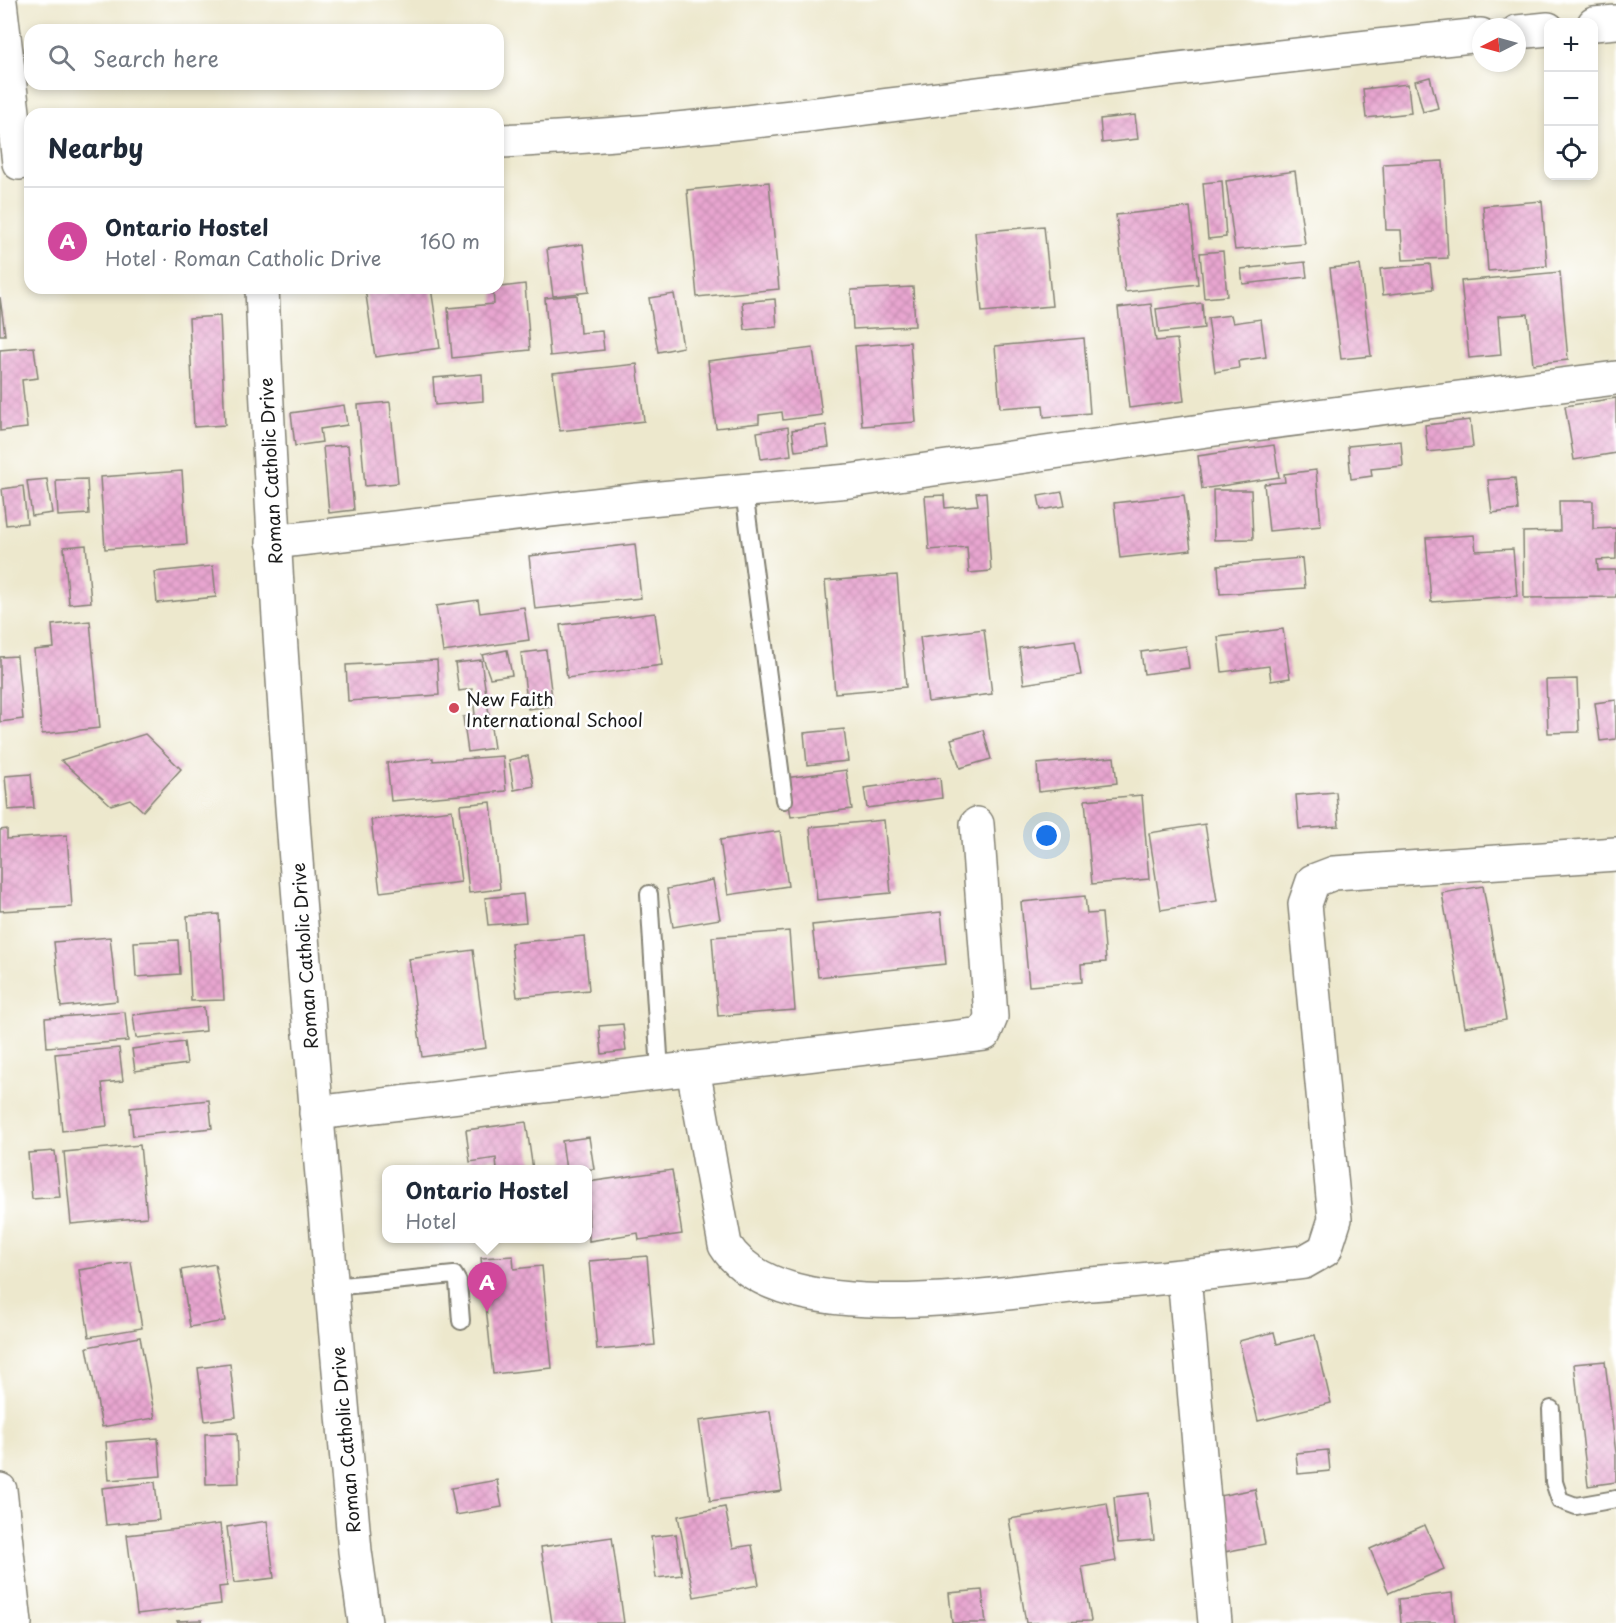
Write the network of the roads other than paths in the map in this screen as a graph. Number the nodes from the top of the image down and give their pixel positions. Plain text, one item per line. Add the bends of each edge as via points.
1 (0, 2) edge
2 (1616, 22) edge
3 (1598, 24) edge
4 (1544, 29) edge
5 (1526, 31) edge
6 (1472, 37) edge
7 (504, 141) edge
8 (16, 163) edge
9 (262, 294) edge
10 (1616, 378) edge
11 (744, 491) junction
12 (273, 542) junction
13 (784, 800) dead end
14 (977, 824) dead end
15 (1616, 854) edge
16 (649, 894) dead end
17 (693, 1069) junction
18 (660, 1072) junction
19 (316, 1113) junction
20 (1184, 1276) junction
21 (332, 1287) junction
22 (462, 1321) dead end
23 (1551, 1409) dead end
24 (0, 1490) edge
25 (1616, 1498) edge
26 (15, 1623) edge
27 (365, 1623) edge
28 (1215, 1623) edge

1 - 8 street
2 - 3 street
4 - 5 street
6 - 7 street via 1258,58 818,114 580,138
9 - 12 street, Roman Catholic Drive
10 - 11 street via 849,482
11 - 12 street
11 - 13 lane
12 - 19 street, Roman Catholic Drive
14 - 17 street via 991,1017 984,1034
15 - 20 street via 1334,873 1313,881 1305,904 1335,1219 1329,1239 1325,1250 1304,1262
16 - 18 lane
17 - 18 street
17 - 20 street via 725,1245 734,1259 766,1281 819,1294 885,1300 1014,1293
18 - 19 street
19 - 21 street, Roman Catholic Drive
20 - 28 street
21 - 22 lane via 454,1275
21 - 27 street, Roman Catholic Drive
23 - 25 lane via 1554,1482 1560,1500 1576,1506
24 - 26 street

